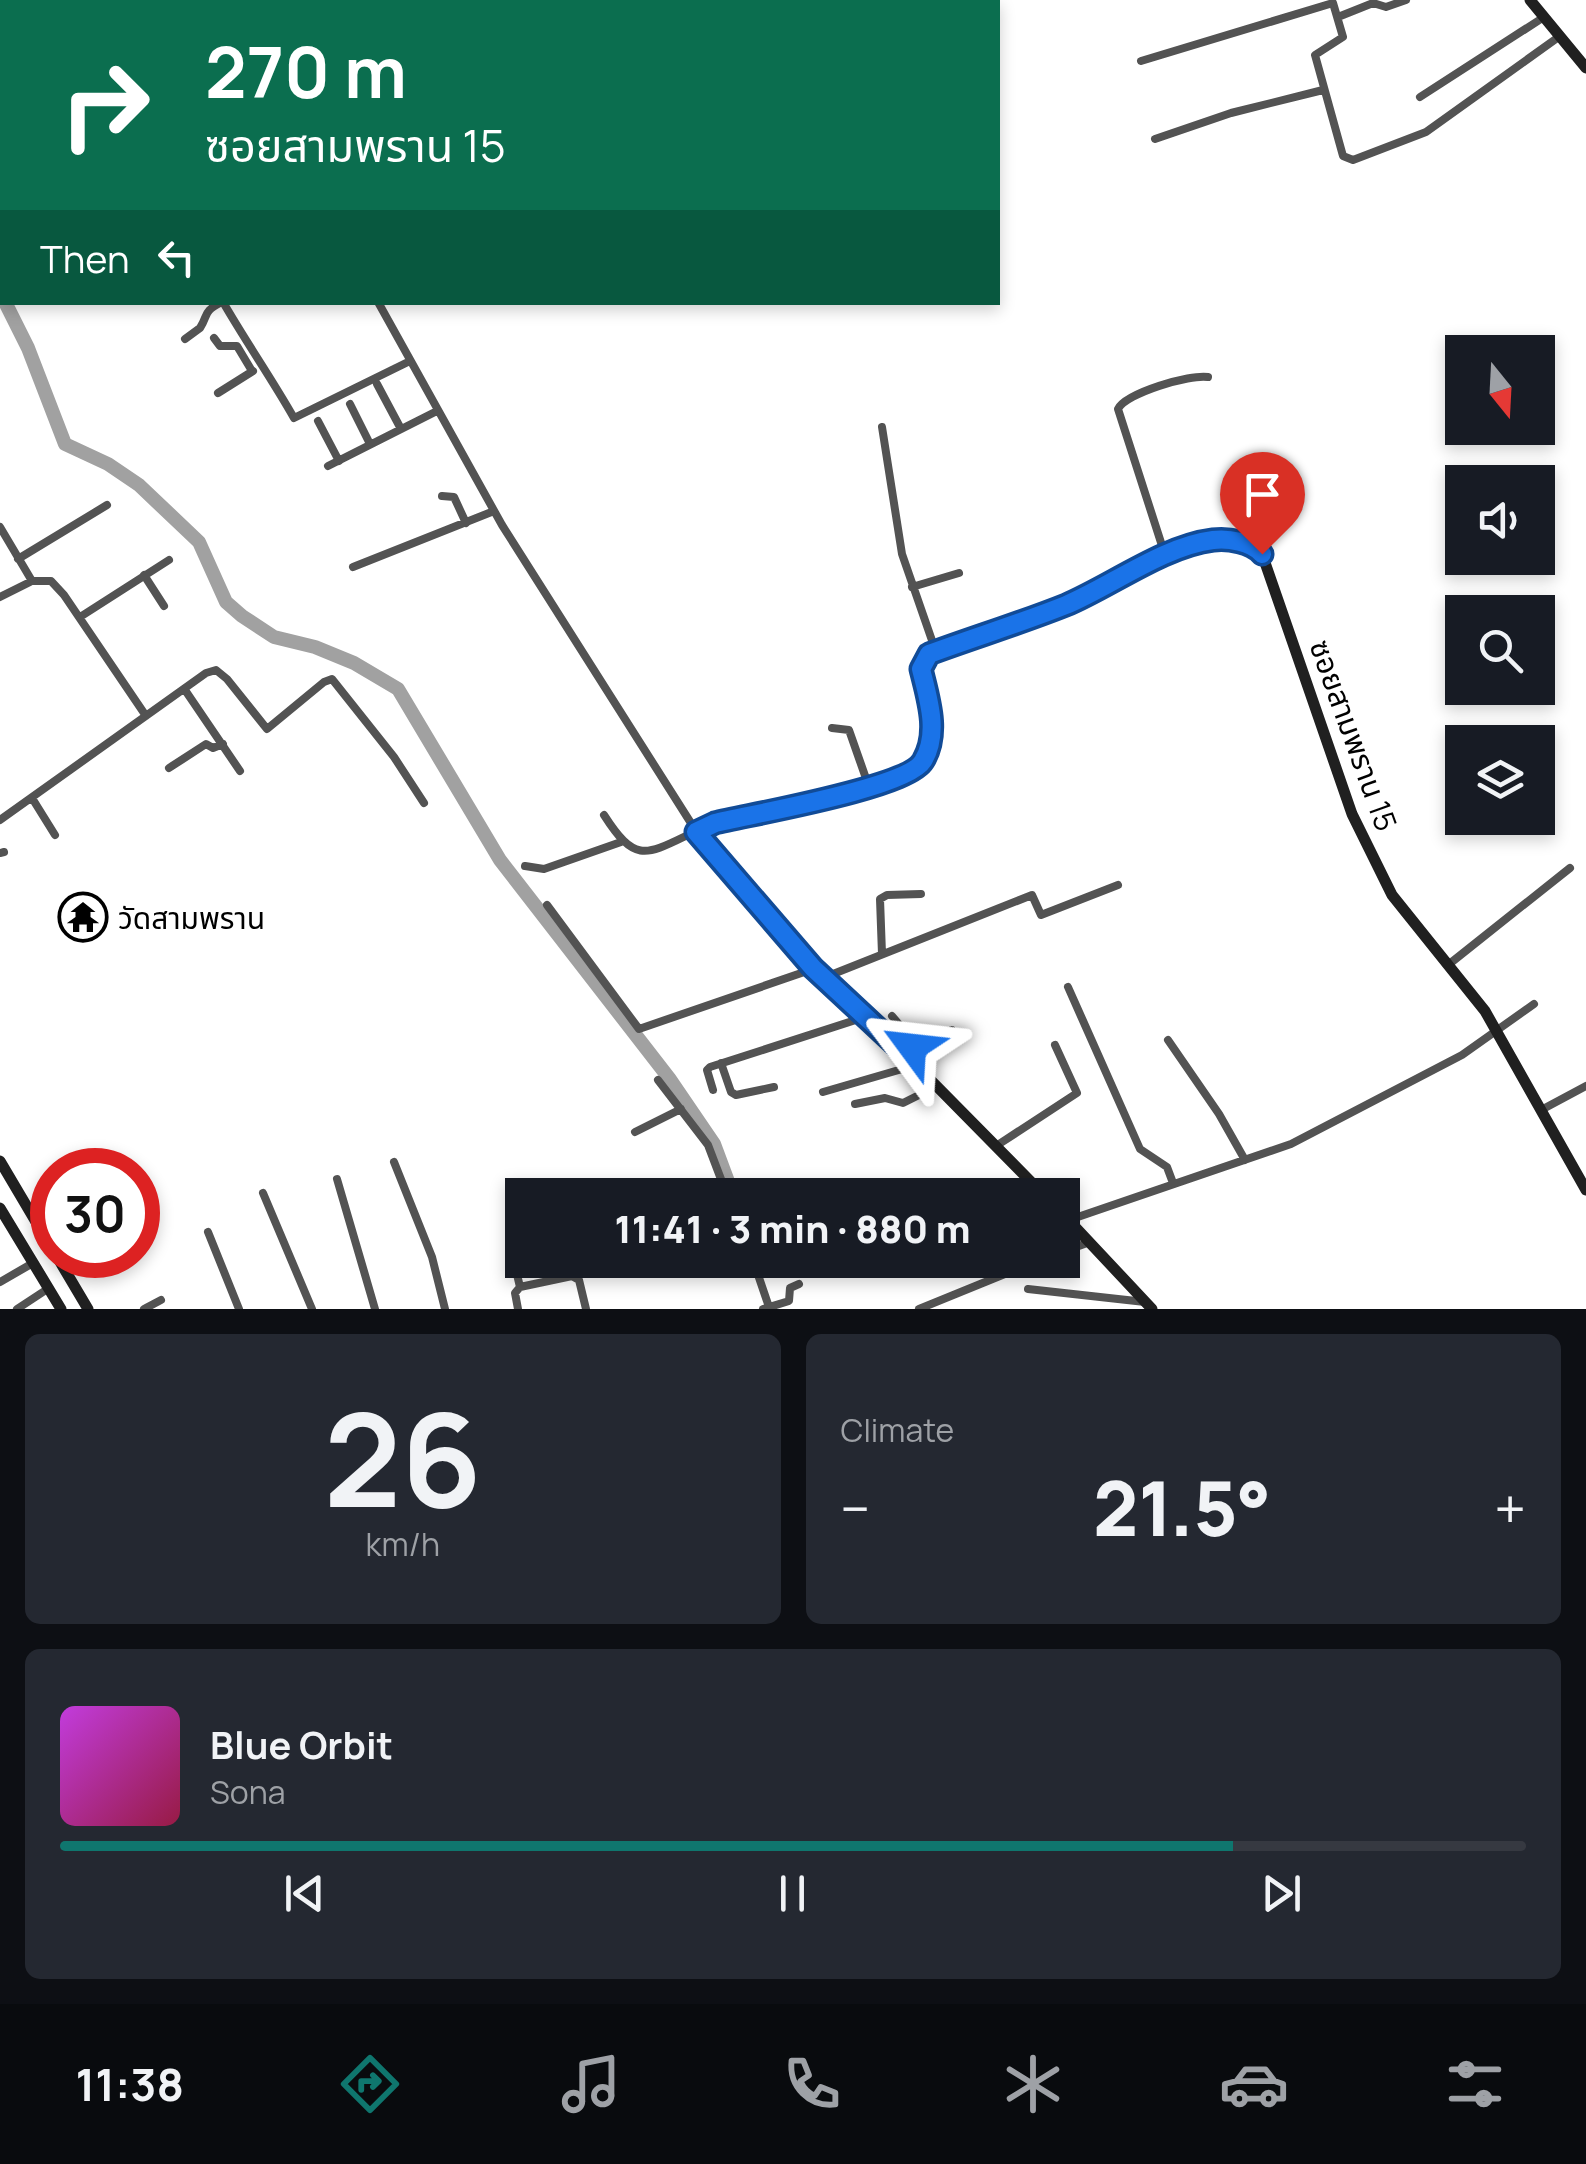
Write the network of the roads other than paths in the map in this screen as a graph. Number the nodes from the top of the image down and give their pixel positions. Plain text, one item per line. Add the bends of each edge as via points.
1 (1406, 0) edge
2 (1530, 0) edge
3 (1332, 1) edge
4 (1544, 17) junction
5 (1338, 18) junction
6 (1560, 36) junction
7 (1141, 61) dead end
8 (1586, 68) edge
9 (1324, 90) junction
10 (1420, 96) dead end
11 (1155, 139) dead end
12 (216, 305) edge
13 (224, 305) edge
14 (380, 305) edge
15 (214, 338) dead end
16 (185, 339) dead end
17 (410, 361) junction
18 (256, 368) junction
19 (1208, 377) dead end
20 (378, 384) dead end
21 (218, 393) dead end
22 (350, 404) dead end
23 (437, 411) junction
24 (318, 422) dead end
25 (882, 427) dead end
26 (401, 429) junction
27 (370, 444) junction
28 (339, 461) junction
29 (328, 466) dead end
30 (442, 496) dead end
31 (107, 505) dead end
32 (494, 512) junction
33 (466, 523) junction
34 (0, 527) edge
35 (1165, 556) junction
36 (18, 558) junction
37 (169, 560) dead end
38 (352, 567) dead end
39 (959, 574) dead end
40 (144, 575) junction
41 (32, 581) junction
42 (912, 587) junction
43 (0, 597) edge
44 (164, 606) dead end
45 (80, 618) junction
46 (936, 652) junction
47 (185, 690) junction
48 (146, 716) junction
49 (832, 728) dead end
50 (223, 744) junction
51 (169, 768) dead end
52 (240, 770) dead end
53 (869, 787) junction
54 (32, 798) junction
55 (424, 803) dead end
56 (604, 815) dead end
57 (0, 820) edge
58 (696, 832) junction
59 (55, 835) dead end
60 (621, 842) junction
61 (525, 866) dead end
62 (1570, 868) dead end
63 (1118, 885) dead end
64 (921, 894) dead end
65 (547, 904) dead end
66 (882, 954) junction
67 (1448, 965) junction
68 (818, 973) junction
69 (1068, 988) dead end
70 (1534, 1004) dead end
71 (892, 1016) dead end
72 (865, 1017) junction
73 (952, 1030) dead end
74 (1498, 1032) junction
75 (1168, 1040) dead end
76 (1055, 1046) dead end
77 (906, 1048) junction
78 (721, 1063) junction
79 (916, 1065) junction
80 (658, 1080) dead end
81 (936, 1086) junction
82 (1586, 1086) edge
83 (774, 1087) dead end
84 (713, 1090) dead end
85 (823, 1092) dead end
86 (855, 1104) dead end
87 (681, 1109) junction
88 (1543, 1109) junction
89 (636, 1132) dead end
90 (996, 1146) junction
91 (1244, 1160) junction
92 (0, 1161) edge
93 (394, 1162) dead end
94 (337, 1178) dead end
95 (720, 1178) edge
96 (1027, 1178) edge
97 (1174, 1183) junction
98 (1586, 1190) edge
99 (263, 1193) dead end
100 (0, 1208) edge
101 (30, 1212) edge
102 (1080, 1213) edge
103 (208, 1232) dead end
104 (1080, 1232) edge
105 (1090, 1242) junction
106 (1080, 1246) edge
107 (30, 1258) edge
108 (30, 1265) edge
109 (43, 1278) edge
110 (70, 1278) edge
111 (519, 1278) edge
112 (758, 1278) edge
113 (990, 1278) edge
114 (0, 1282) edge
115 (799, 1284) dead end
116 (520, 1286) junction
117 (49, 1288) junction
118 (1028, 1288) dead end
119 (162, 1300) dead end
120 (1149, 1305) edge
121 (768, 1308) edge
122 (17, 1309) edge
123 (61, 1309) edge
124 (88, 1309) edge
125 (144, 1309) edge
126 (238, 1309) edge
127 (312, 1309) edge
128 (375, 1309) edge
129 (445, 1309) edge
130 (518, 1309) edge
131 (586, 1309) edge
132 (919, 1309) edge

1 - 5 street
2 - 4 street
3 - 5 street
3 - 7 street
4 - 6 street
4 - 10 street
5 - 9 street via 1343,38 1315,55
6 - 8 street
6 - 9 street via 1426,132 1353,160 1343,156
9 - 11 street
12 - 16 street
13 - 18 street
14 - 17 street
15 - 18 street via 220,346 237,346
17 - 18 street via 295,418 276,384
17 - 23 street
18 - 21 street
19 - 35 street via 1175,382 1122,401 1118,409
20 - 26 street
22 - 27 street
23 - 26 street
23 - 32 street
24 - 28 street
25 - 42 street
26 - 27 street
27 - 28 street
28 - 29 street
30 - 33 street via 454,498
31 - 36 street
32 - 33 street
32 - 58 street
33 - 38 street
34 - 36 street
35 - 46 street, ซอยสามพราน 15 via 1069,604
35 - 67 street, ซอยสามพราน 15 via 1212,540 1260,549 1352,814 1392,895
36 - 41 street
37 - 40 street
39 - 42 street
40 - 44 street
40 - 45 street
41 - 43 street
41 - 45 street via 52,581
42 - 46 street
45 - 48 street
46 - 53 street via 921,669 932,724 921,765
47 - 48 street
47 - 50 street
47 - 55 street via 206,673 220,672 267,729 332,679
48 - 54 street
49 - 53 street via 849,730
50 - 51 street via 206,744
50 - 52 street
53 - 58 street
54 - 57 street
54 - 59 street
56 - 60 street
58 - 60 street via 646,851
58 - 68 street
60 - 61 street via 544,869
62 - 67 street
63 - 66 street via 1041,915 1032,894
64 - 66 street via 880,899
65 - 68 street via 640,1030
66 - 68 street
67 - 74 street, ซอยสามพราน 15
68 - 72 street
69 - 97 street via 1140,1149 1167,1167
70 - 74 street
71 - 77 street via 908,1035
72 - 77 street
72 - 78 street
73 - 77 street
74 - 88 street, ซอยสามพราน 15
74 - 91 street via 1290,1144
75 - 91 street
76 - 90 street via 1078,1092
77 - 79 street
78 - 83 street via 736,1095
78 - 84 street via 708,1070
79 - 81 street
79 - 85 street
80 - 87 street
81 - 86 street via 903,1104 885,1098
81 - 90 street
82 - 88 street
87 - 89 street
87 - 95 street via 708,1146
88 - 98 street, ซอยสามพราน 15
90 - 96 street
91 - 97 street
92 - 101 street
93 - 129 street
94 - 128 street
97 - 102 street
99 - 127 street
100 - 107 street
103 - 126 street
104 - 105 street
105 - 106 street
105 - 120 street
108 - 114 street
109 - 117 street
110 - 124 street
111 - 116 street
112 - 121 street
113 - 132 street
115 - 121 street via 790,1288 790,1300
116 - 130 street via 514,1293
116 - 131 street via 574,1276
117 - 122 street
117 - 123 street
118 - 120 street
119 - 125 street

